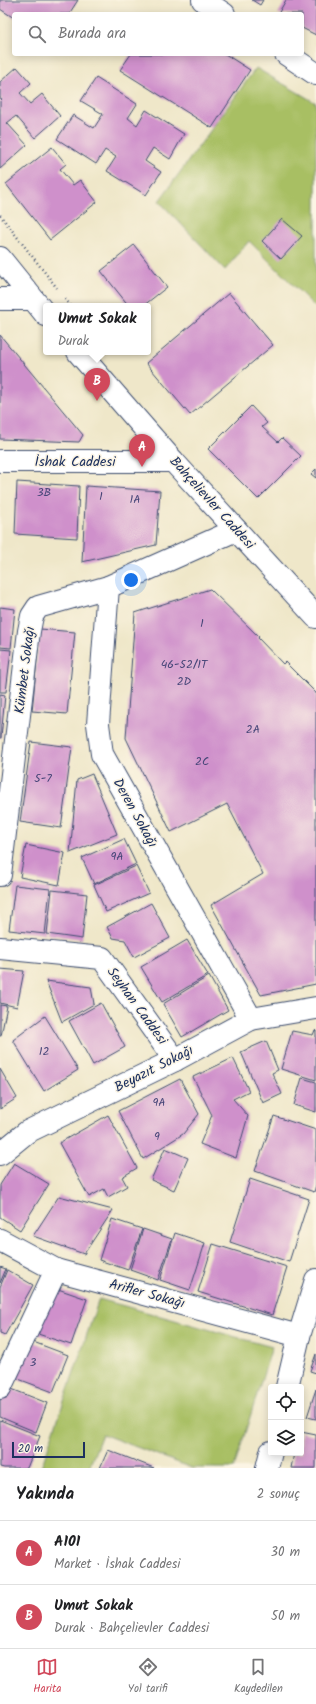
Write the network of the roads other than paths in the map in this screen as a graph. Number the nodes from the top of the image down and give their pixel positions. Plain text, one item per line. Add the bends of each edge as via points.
1 (203, 0) edge
2 (221, 12) edge
3 (289, 56) edge
4 (316, 74) edge
5 (0, 258) edge
6 (32, 298) junction
7 (0, 299) edge
8 (43, 311) edge
9 (81, 355) edge
10 (0, 461) edge
11 (173, 461) junction
12 (236, 530) junction
13 (108, 587) junction
14 (316, 617) edge
15 (0, 875) edge
16 (0, 948) edge
17 (316, 1008) edge
18 (251, 1019) junction
19 (175, 1060) junction
20 (0, 1154) edge
21 (0, 1240) edge
22 (56, 1270) junction
23 (316, 1280) edge
24 (312, 1306) edge
25 (299, 1336) junction
26 (287, 1384) edge
27 (0, 1388) edge
28 (270, 1456) edge
29 (267, 1468) edge

1 - 2 street
3 - 4 street
5 - 6 street
6 - 7 street
6 - 8 street
9 - 11 street, Bahçelievler Caddesi
10 - 11 street, İshak Caddesi
11 - 12 street, Bahçelievler Caddesi
12 - 13 street, Kümbet Sokağı
12 - 14 street, Bahçelievler Caddesi
13 - 15 street, Kümbet Sokağı via 38,607 32,616
13 - 18 street, Deren Sokağı via 98,724 102,754
16 - 19 street, Seyhan Caddesi via 102,958
17 - 18 street, Beyazıt Sokağı
18 - 19 street, Beyazıt Sokağı
19 - 20 street, Beyazıt Sokağı via 27,1132
21 - 22 street, Arifler Sokağı
22 - 25 street, Arifler Sokağı
22 - 27 street
23 - 24 street
24 - 25 street
25 - 26 street
28 - 29 street

